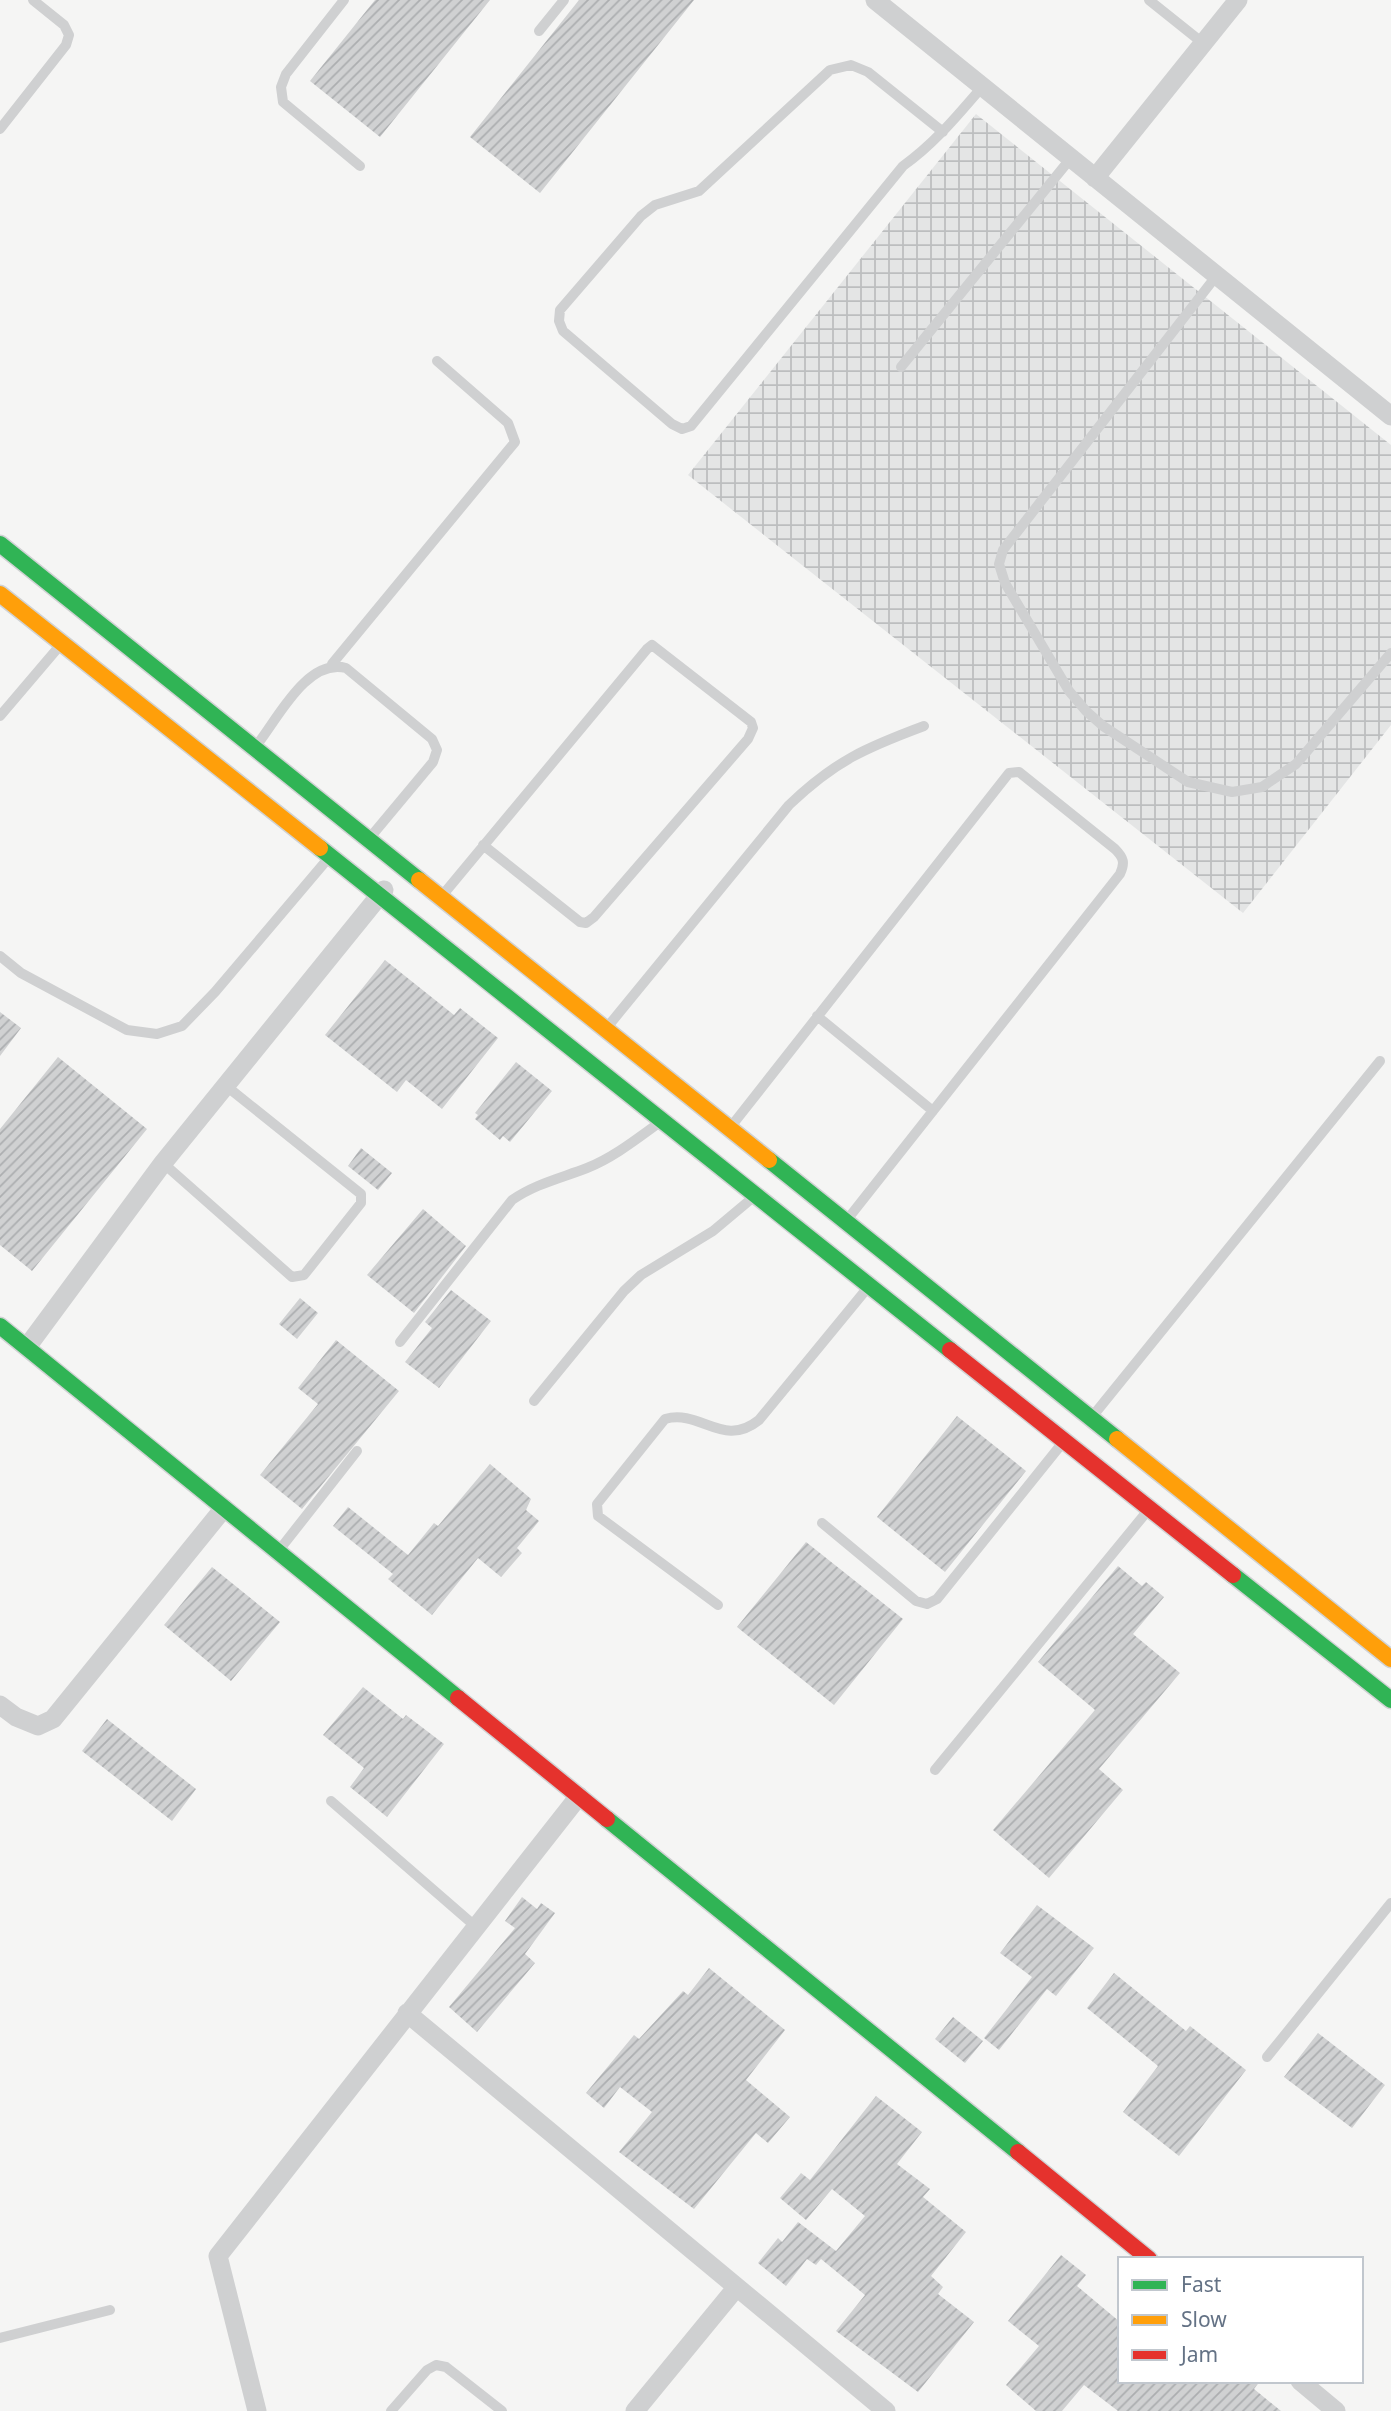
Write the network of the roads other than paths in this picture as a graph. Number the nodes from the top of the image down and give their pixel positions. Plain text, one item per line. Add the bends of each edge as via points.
1 (33, 0) edge
2 (344, 0) edge
3 (564, 0) edge
4 (875, 0) edge
5 (1149, 0) edge
6 (1238, 0) edge
7 (540, 31) dead end
8 (1204, 44) junction
9 (982, 87) junction
10 (0, 129) edge
11 (943, 132) junction
12 (1071, 158) junction
13 (360, 166) dead end
14 (1095, 178) junction
15 (1217, 275) junction
16 (437, 361) dead end
17 (901, 367) dead end
18 (1391, 416) edge
19 (0, 544) edge
20 (0, 594) edge
21 (62, 644) junction
22 (1391, 653) edge
23 (332, 664) junction
24 (0, 716) edge
25 (924, 726) dead end
26 (254, 748) junction
27 (368, 841) junction
28 (483, 845) junction
29 (330, 856) junction
30 (402, 868) junction
31 (380, 896) junction
32 (440, 898) junction
33 (0, 956) edge
34 (817, 1016) junction
35 (604, 1030) junction
36 (1380, 1061) dead end
37 (225, 1085) junction
38 (933, 1111) junction
39 (662, 1121) junction
40 (729, 1129) junction
41 (163, 1163) junction
42 (756, 1195) junction
43 (845, 1222) junction
44 (869, 1285) junction
45 (0, 1326) edge
46 (400, 1342) dead end
47 (27, 1346) junction
48 (534, 1401) dead end
49 (1091, 1418) junction
50 (1064, 1440) junction
51 (356, 1451) dead end
52 (224, 1508) junction
53 (1150, 1508) junction
54 (822, 1523) dead end
55 (278, 1552) junction
56 (718, 1605) dead end
57 (1391, 1659) edge
58 (1391, 1700) edge
59 (0, 1705) edge
60 (935, 1770) dead end
61 (579, 1796) junction
62 (331, 1801) dead end
63 (1391, 1903) edge
64 (475, 1926) junction
65 (407, 2012) junction
66 (1267, 2057) dead end
67 (1147, 2257) edge
68 (736, 2288) junction
69 (110, 2310) dead end
70 (0, 2338) edge
71 (1302, 2383) edge
72 (257, 2411) edge
73 (391, 2411) edge
74 (502, 2411) edge
75 (635, 2411) edge
76 (886, 2411) edge
77 (1336, 2411) edge

1 - 10 lane via 64,25 69,35
2 - 13 lane via 286,74 281,87 283,102
3 - 7 lane
4 - 9 street
5 - 8 lane
6 - 8 street
8 - 14 street
9 - 11 lane
9 - 12 street
11 - 11 lane via 903,166 691,426 682,429 672,424 564,331 560,310 641,216 662,202 699,191 830,70 843,64 868,72
12 - 14 street
12 - 17 lane
14 - 15 street
15 - 18 street
15 - 22 lane via 1003,550 999,564 1005,583 1069,691 1103,726 1188,782 1233,792 1262,787 1296,764
16 - 23 lane via 508,423 515,442
19 - 26 main road
20 - 21 main road
21 - 24 lane
21 - 29 main road
23 - 26 lane via 302,686
23 - 27 lane via 346,668 432,738 437,750 433,762
25 - 35 lane via 866,748 822,774 797,797
26 - 27 main road
27 - 30 main road
28 - 28 lane via 652,645 751,722 748,739 586,923
28 - 32 lane
29 - 31 main road
29 - 33 lane via 182,1026 157,1034 127,1030 21,973
30 - 31 street
30 - 32 main road
31 - 37 street
31 - 39 main road
32 - 35 main road
34 - 38 lane
34 - 38 lane via 1009,773 1019,772 1115,849 1123,856 1120,874
34 - 40 lane
35 - 40 main road
36 - 49 lane
37 - 41 street
37 - 41 lane via 361,1194 361,1203 304,1275 292,1277
38 - 43 lane
39 - 42 main road
39 - 46 lane via 622,1150 512,1200
40 - 43 main road
41 - 47 street
42 - 44 main road
42 - 48 lane via 713,1231 641,1275
43 - 49 main road
44 - 50 main road
44 - 56 lane via 746,1431 665,1419 597,1504 598,1516
45 - 47 main road
47 - 52 main road
49 - 57 main road
50 - 53 main road
50 - 54 lane via 937,1599 927,1604 916,1601
51 - 55 lane
52 - 55 main road
52 - 59 street via 53,1719 38,1726
53 - 58 main road
53 - 60 lane
55 - 61 main road
61 - 64 street
61 - 67 main road
62 - 64 lane
63 - 66 lane
64 - 65 street
65 - 68 street
65 - 72 street via 218,2256
68 - 75 street
68 - 76 street
69 - 70 lane
71 - 77 street
73 - 74 lane via 436,2365 446,2367

